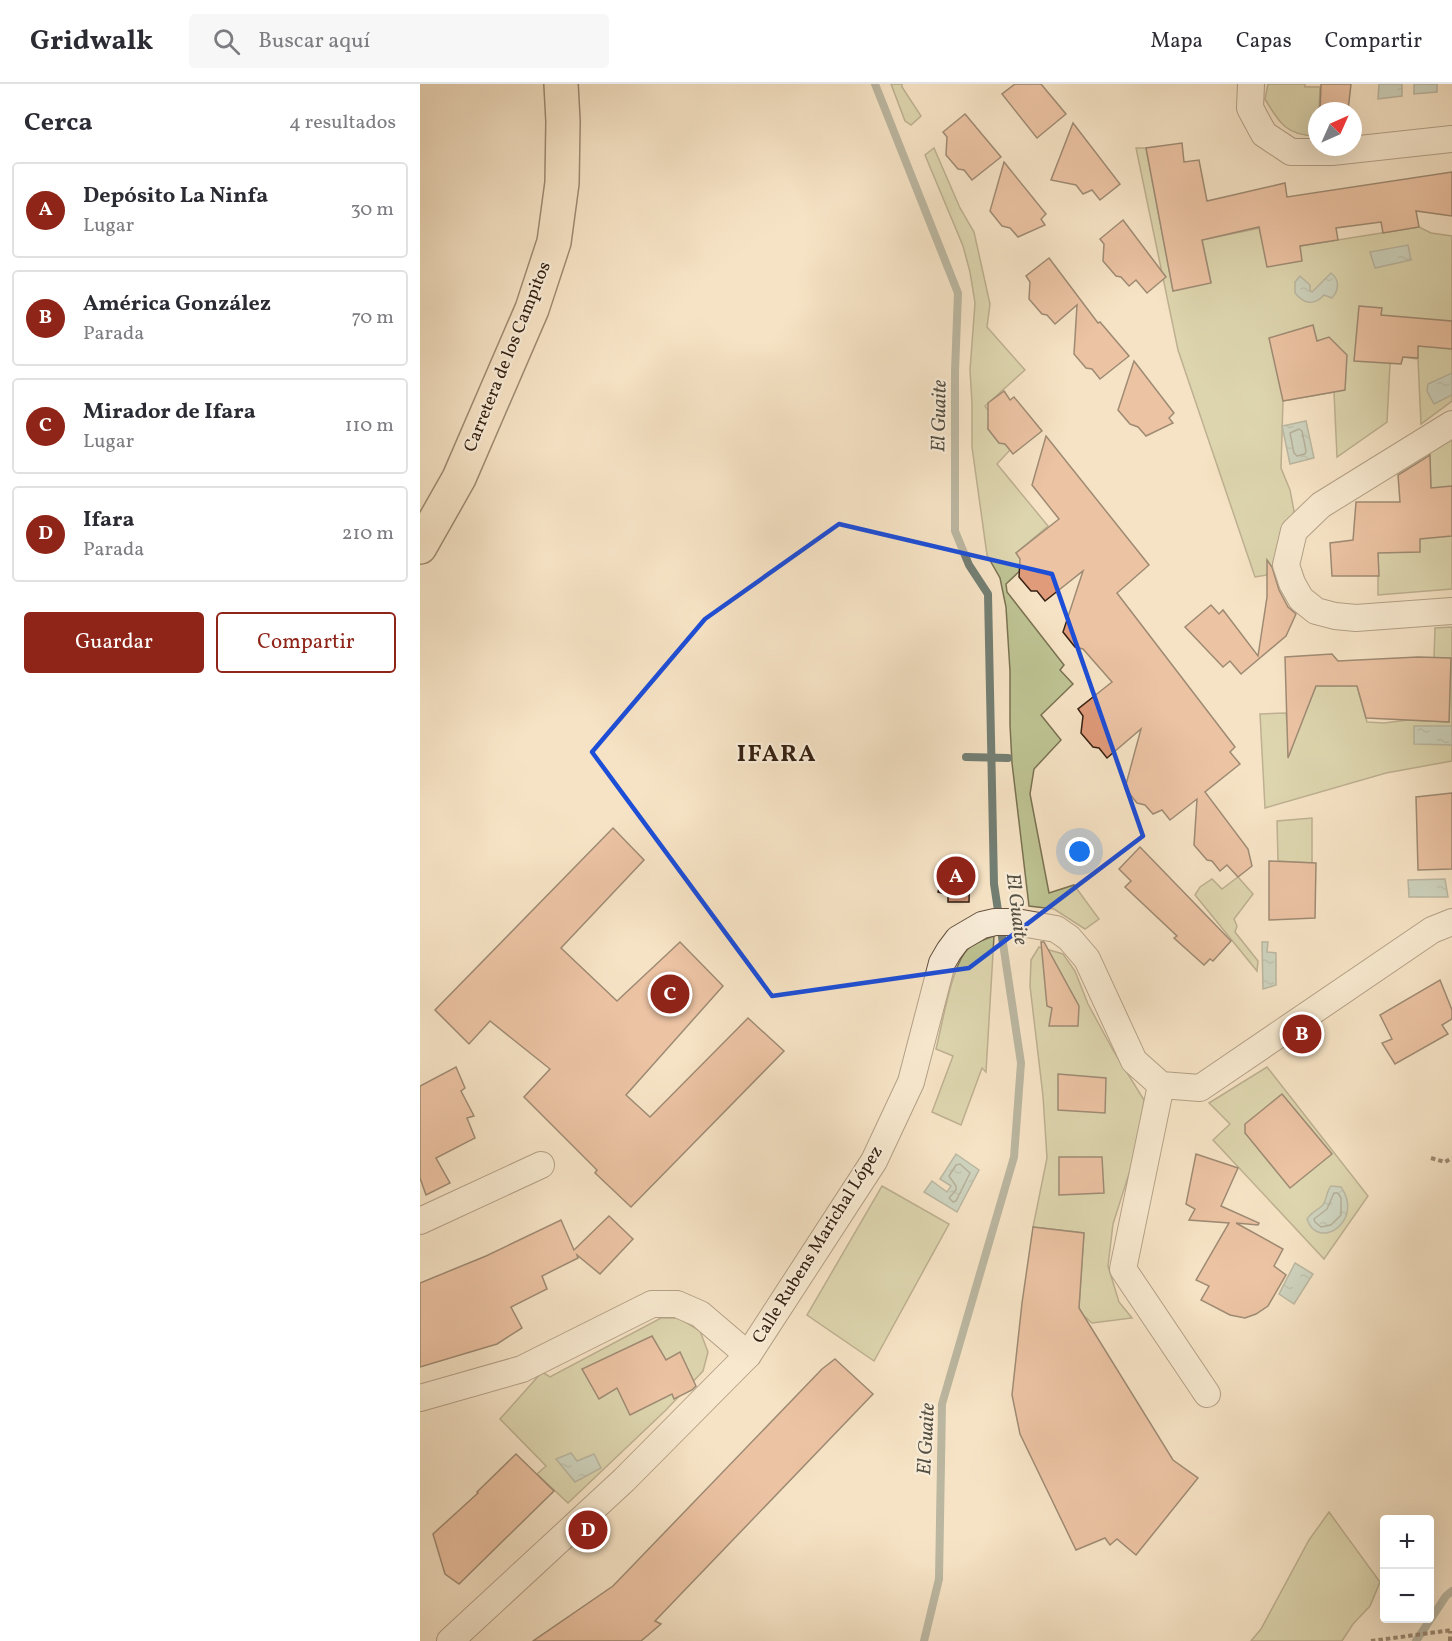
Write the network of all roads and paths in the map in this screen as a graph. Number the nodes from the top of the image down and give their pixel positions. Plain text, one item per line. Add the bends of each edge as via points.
1 (561, 84) edge
2 (1251, 84) edge
3 (1452, 139) edge
4 (1452, 424) edge
5 (420, 547) edge
6 (1452, 611) edge
7 (1452, 922) edge
8 (1161, 1085) junction
9 (1431, 1158) dead end
10 (1452, 1158) edge
11 (541, 1165) dead end
12 (420, 1221) edge
13 (748, 1355) junction
14 (1207, 1394) dead end
15 (420, 1398) edge
16 (1451, 1630) edge
17 (450, 1641) edge
18 (1371, 1641) edge
19 (1450, 1641) edge

1 - 5 main road, Carretera de los Campitos via 562,183 554,242 532,309 464,467
2 - 3 street via 1250,108 1264,134 1291,152 1332,152
4 - 6 street via 1314,512 1294,531 1286,565 1301,599 1316,610 1335,616
7 - 8 street via 1432,930 1200,1088
8 - 13 street, Calle Rubens Marichal López via 1134,1061 1087,959 1069,938 1056,929 995,922 958,939 942,963 911,1082 874,1161
8 - 14 street via 1123,1269
9 - 10 path via 1445,1162
11 - 12 street
13 - 15 street via 700,1314 677,1304 652,1304 522,1369
13 - 17 street, Calle Rubens Marichal López via 624,1480
16 - 18 path
16 - 19 path

